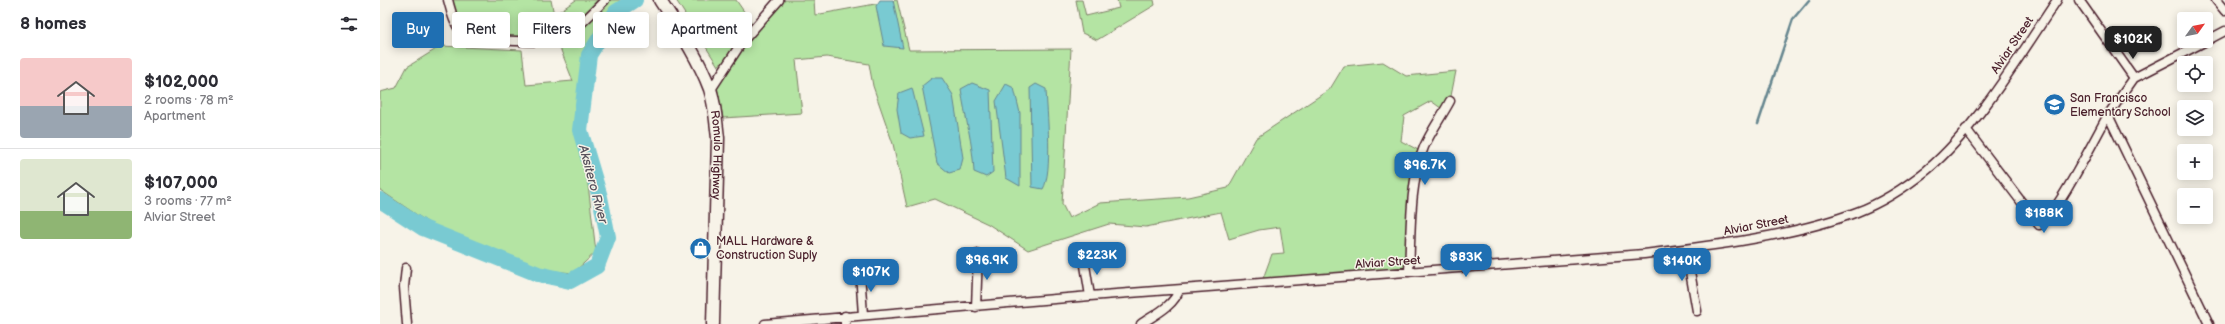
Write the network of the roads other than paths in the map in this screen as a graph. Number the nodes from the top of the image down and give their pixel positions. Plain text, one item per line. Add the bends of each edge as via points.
1 (448, 0) edge
2 (605, 0) edge
3 (660, 0) edge
4 (779, 0) edge
5 (2057, 0) edge
6 (2079, 0) edge
7 (2216, 0) edge
8 (2225, 11) edge
9 (2225, 31) edge
10 (2213, 37) edge
11 (2192, 48) edge
12 (2134, 78) junction
13 (710, 91) junction
14 (1450, 101) dead end
15 (2108, 115) junction
16 (1966, 129) junction
17 (1686, 249) junction
18 (978, 254) dead end
19 (1084, 259) dead end
20 (406, 268) dead end
21 (860, 272) dead end
22 (1409, 272) junction
23 (1178, 290) junction
24 (1090, 296) junction
25 (976, 307) junction
26 (1697, 311) dead end
27 (863, 315) junction
28 (845, 320) edge
29 (407, 324) edge
30 (713, 324) edge
31 (765, 324) edge
32 (1140, 324) edge
33 (2209, 324) edge

1 - 2 street via 454,20 461,30 472,37 538,42 556,40 571,32
3 - 13 highway, Romulo Highway via 694,55
4 - 13 street via 742,42
5 - 16 street, Alviar Street
6 - 12 street
7 - 8 street
9 - 10 street
11 - 12 street
12 - 15 street
13 - 30 highway, Romulo Highway via 718,138
14 - 22 street via 1424,146 1418,163 1411,217
15 - 16 street via 2065,192 2046,221 2039,225
15 - 33 street
16 - 17 street, Alviar Street via 1927,170 1896,192 1859,212 1792,230
17 - 22 street, Alviar Street
17 - 26 street
18 - 25 street
19 - 24 street
20 - 29 street via 404,287
21 - 27 street
22 - 23 street, Alviar Street
23 - 24 street, Alviar Street
23 - 32 street via 1171,303
24 - 25 street, Alviar Street
25 - 27 street, Alviar Street
27 - 28 street, Alviar Street
28 - 31 street, Alviar Street

